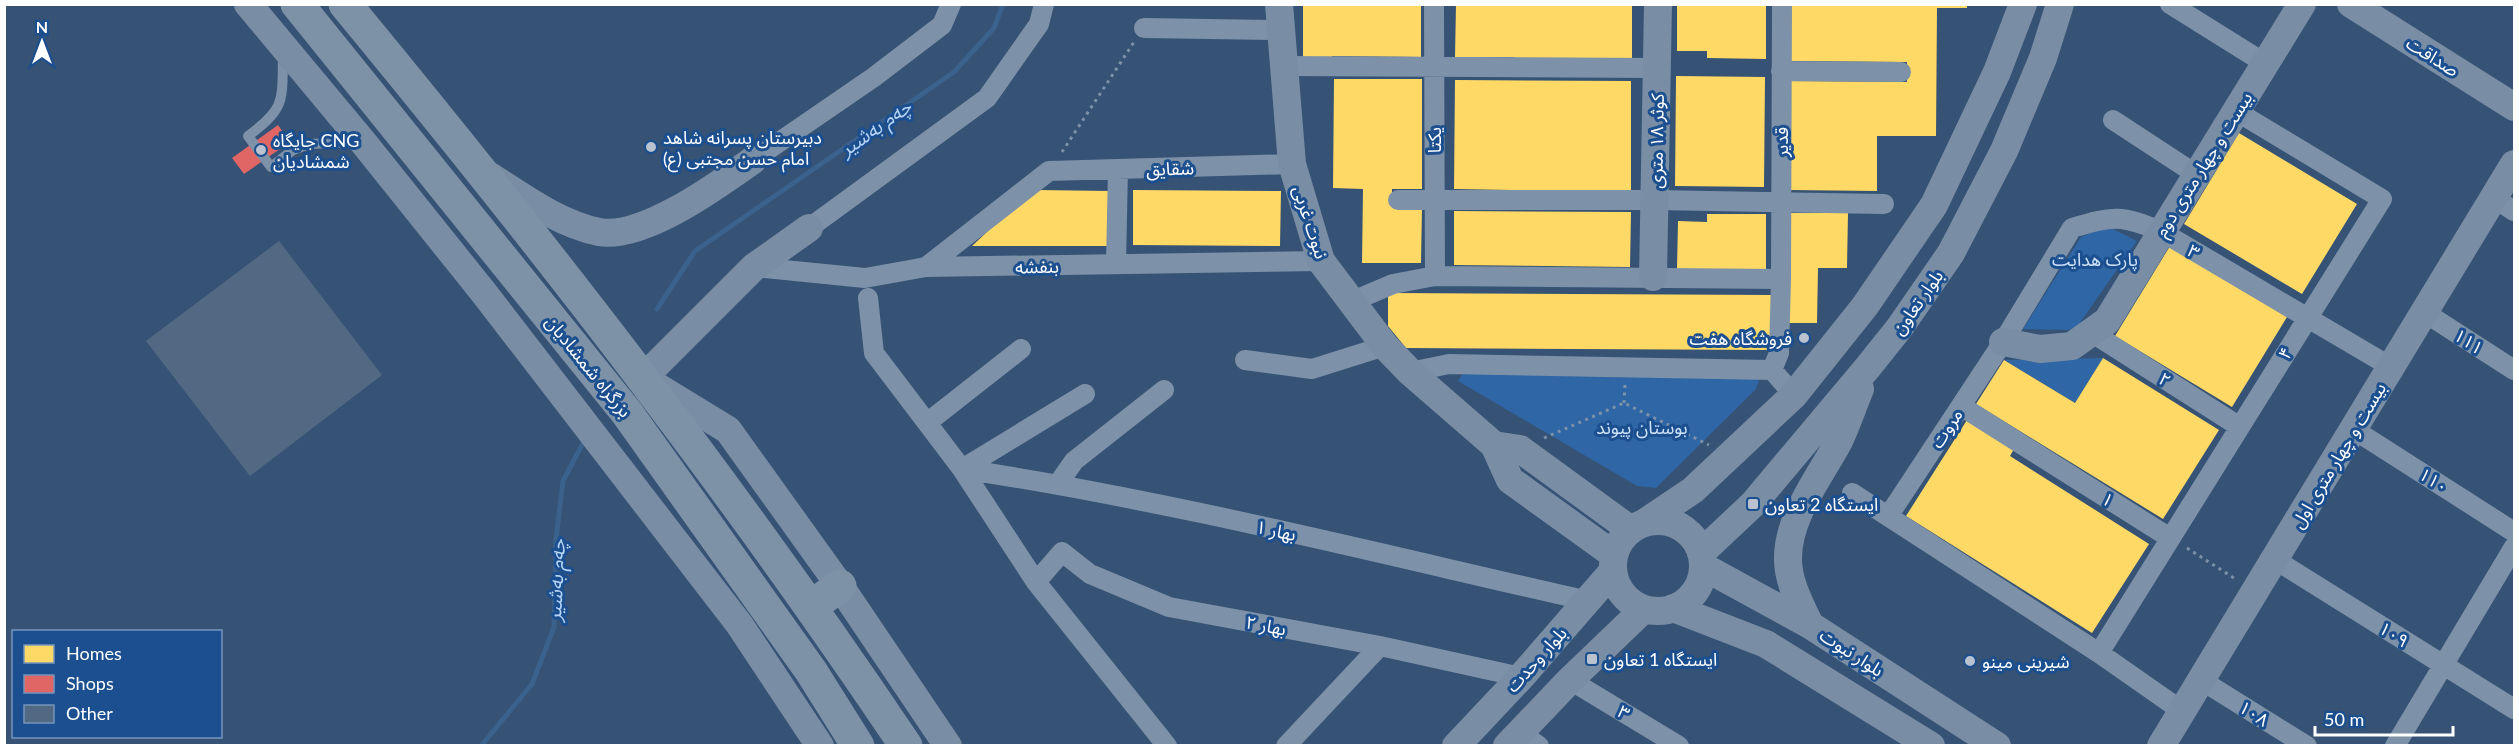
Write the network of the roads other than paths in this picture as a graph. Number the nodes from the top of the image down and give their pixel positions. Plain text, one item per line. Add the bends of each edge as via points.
1 (248, 4) edge
2 (297, 4) edge
3 (951, 4) edge
4 (1044, 4) edge
5 (1434, 4) edge
6 (1658, 4) edge
7 (1782, 4) edge
8 (2023, 4) edge
9 (2060, 4) edge
10 (2170, 4) edge
11 (2302, 4) edge
12 (2351, 4) edge
13 (355, 11) edge
14 (1279, 17) edge
15 (1144, 28) road end
16 (283, 46) junction
17 (2266, 64) junction
18 (1283, 66) junction
19 (1657, 68) junction
20 (1434, 69) junction
21 (1781, 71) junction
22 (1901, 72) dead end
23 (2514, 107) edge
24 (2236, 111) junction
25 (2113, 120) dead end
26 (363, 142) junction
27 (753, 160) joint
28 (1292, 164) junction
29 (2514, 164) edge
30 (1118, 169) junction
31 (483, 171) junction
32 (2197, 175) junction
33 (1398, 200) dead end
34 (1435, 200) junction
35 (1654, 200) junction
36 (1781, 202) junction
37 (1884, 204) dead end
38 (2504, 205) edge
39 (808, 228) joint
40 (2162, 232) junction
41 (1321, 261) junction
42 (1116, 264) junction
43 (754, 267) junction
44 (926, 267) junction
45 (1435, 276) junction
46 (1653, 277) junction
47 (1781, 279) junction
48 (868, 298) dead end
49 (1353, 301) junction
50 (2424, 312) junction
51 (2307, 317) junction
52 (2091, 332) junction
53 (2003, 342) junction
54 (1385, 346) junction
55 (1021, 349) dead end
56 (1245, 360) dead end
57 (1869, 367) junction
58 (2391, 367) junction
59 (1772, 370) junction
60 (2514, 370) edge
61 (1410, 372) junction
62 (643, 378) junction
63 (1164, 390) dead end
64 (1085, 394) dead end
65 (1794, 395) junction
66 (1961, 406) junction
67 (928, 422) junction
68 (2240, 427) junction
69 (2354, 429) junction
70 (1507, 447) junction
71 (962, 469) junction
72 (1058, 484) junction
73 (1852, 493) dead end
74 (1889, 515) junction
75 (1637, 526) junction
76 (2514, 532) edge
77 (2170, 538) junction
78 (2514, 547) edge
79 (2274, 559) junction
80 (1703, 560) junction
81 (1614, 563) junction
82 (1035, 582) junction
83 (840, 586) junction
84 (1588, 601) junction
85 (812, 606) junction
86 (1673, 608) junction
87 (1644, 609) junction
88 (1810, 625) junction
89 (1380, 646) junction
90 (2099, 653) junction
91 (2444, 665) junction
92 (1521, 677) junction
93 (1569, 680) junction
94 (2201, 680) junction
95 (2514, 709) edge
96 (2182, 711) junction
97 (1522, 741) edge
98 (820, 746) edge
99 (858, 746) edge
100 (906, 746) edge
101 (948, 746) edge
102 (1167, 746) edge
103 (1286, 746) edge
104 (1456, 746) edge
105 (1679, 746) edge
106 (1931, 746) edge
107 (1997, 746) edge
108 (2161, 746) edge
109 (2307, 746) edge
110 (2395, 746) edge

1 - 16 main road
2 - 99 highway, بزرگراه شمشادیان via 627,412 811,671
3 - 27 street via 942,25
4 - 39 street via 1039,24 987,98
5 - 20 street, یکتا
6 - 19 main road, کوثر ۱۸ متری
7 - 21 street, قدیر
8 - 65 main road via 1997,72 1934,205 1865,306
9 - 57 main road, بلوار تعاون via 2043,58 2004,151 1951,253
10 - 17 street
11 - 17 main road, بیست و چهار متری دوم
12 - 23 main road, صداقت
13 - 31 highway, بزرگراه شمشادیان
14 - 15 street
14 - 18 main road, نبوت غربی
16 - 26 main road
16 - 26 lane via 279,107 272,118 248,136 271,167 293,150 309,144
17 - 24 main road, بیست و چهار متری دوم
18 - 20 street
18 - 28 main road, نبوت غربی
19 - 20 street
19 - 35 main road, کوثر ۱۸ متری
20 - 34 street, یکتا
21 - 22 street
21 - 36 street, قدیر
24 - 32 main road, بیست و چهار متری دوم
24 - 51 street, ۴ via 2382,199
25 - 32 street
26 - 98 main road via 732,615
27 - 31 main road via 678,209 627,232 614,233 570,224
28 - 30 street, شقایق
28 - 41 main road, نبوت غربی
29 - 38 main road, بیست و چهار متری اول
30 - 42 street
30 - 44 street, شقایق via 1049,171
31 - 62 highway, بزرگراه شمشادیان
32 - 40 main road, بیست و چهار متری دوم
33 - 34 street
34 - 35 street
34 - 45 street, یکتا
35 - 36 street
35 - 46 main road, کوثر ۱۸ متری
36 - 37 street
36 - 47 street, قدیر
38 - 50 main road, بیست و چهار متری اول
39 - 43 main road
40 - 51 street, ۳
40 - 52 main road, بیست و چهار متری دوم via 2107,321
40 - 53 street, ۳ via 2141,222 2111,217 2072,228
41 - 42 street, بنفشه
41 - 49 main road, نبوت غربی
42 - 44 street, بنفشه
43 - 44 street, بنفشه via 865,278
43 - 62 main road
45 - 46 street
45 - 49 street via 1393,284
46 - 47 street
47 - 59 street, قدیر via 1779,352
48 - 67 street via 874,353
49 - 54 main road, نبوت غربی
50 - 58 main road, بیست و چهار متری اول
50 - 60 street, ۱۱۱
51 - 58 street, ۳
51 - 68 street, ۴
52 - 53 main road, بیست و چهار متری دوم via 2072,345 2040,349
52 - 68 street, ۲
53 - 66 street, مروت
54 - 56 street via 1312,369
54 - 61 main road, نبوت غربی
55 - 67 street
57 - 80 main road, بلوار تعاون
57 - 88 main road via 1840,439 1803,505 1791,537 1788,560
58 - 69 main road, بیست و چهار متری اول
59 - 61 street via 1449,364
59 - 65 street
61 - 70 main road, نبوت غربی
62 - 83 main road via 728,430
62 - 85 highway, بزرگراه شمشادیان
63 - 72 street via 1074,461
64 - 71 street
65 - 75 main road via 1693,490
66 - 74 street, مروت
66 - 77 street, ۱
67 - 71 street
68 - 77 street, ۴
69 - 76 street, ۱۱۰
69 - 79 main road, بیست و چهار متری اول
70 - 75 main road, نبوت غربی
70 - 81 main road, نبوت غربی via 1510,480
71 - 72 street, بهار ۱
71 - 82 street
72 - 84 street, بهار ۱ via 1336,542
73 - 74 street
74 - 90 street
75 - 80 main road via 1659,520 1679,526 1695,540
75 - 81 main road via 1620,541
77 - 90 street, ۴
78 - 91 street
79 - 91 street, ۱۰۹
79 - 94 main road, بیست و چهار متری اول
80 - 86 main road via 1702,578 1692,597
80 - 88 main road, بلوار نبوت
81 - 84 main road, بلوار وحدت
81 - 87 main road via 1623,594
82 - 89 street, بهار ۲ via 1062,552 1090,574 1169,607
82 - 102 street
83 - 85 highway
83 - 101 main road
84 - 92 main road, بلوار وحدت
85 - 100 highway, بزرگراه شمشادیان
86 - 87 main road
86 - 106 main road, بلوار نبوت via 1766,644
87 - 93 main road, بلوار وحدت
88 - 107 main road, بلوار نبوت
89 - 92 street, بهار ۲
89 - 103 street
90 - 96 street
91 - 95 street, ۱۰۹
91 - 110 street
92 - 104 main road, بلوار وحدت
93 - 97 main road, بلوار وحدت
93 - 105 street, ۳
94 - 96 main road, بیست و چهار متری اول
94 - 109 street, ۱۰۸
96 - 108 main road, بیست و چهار متری اول

